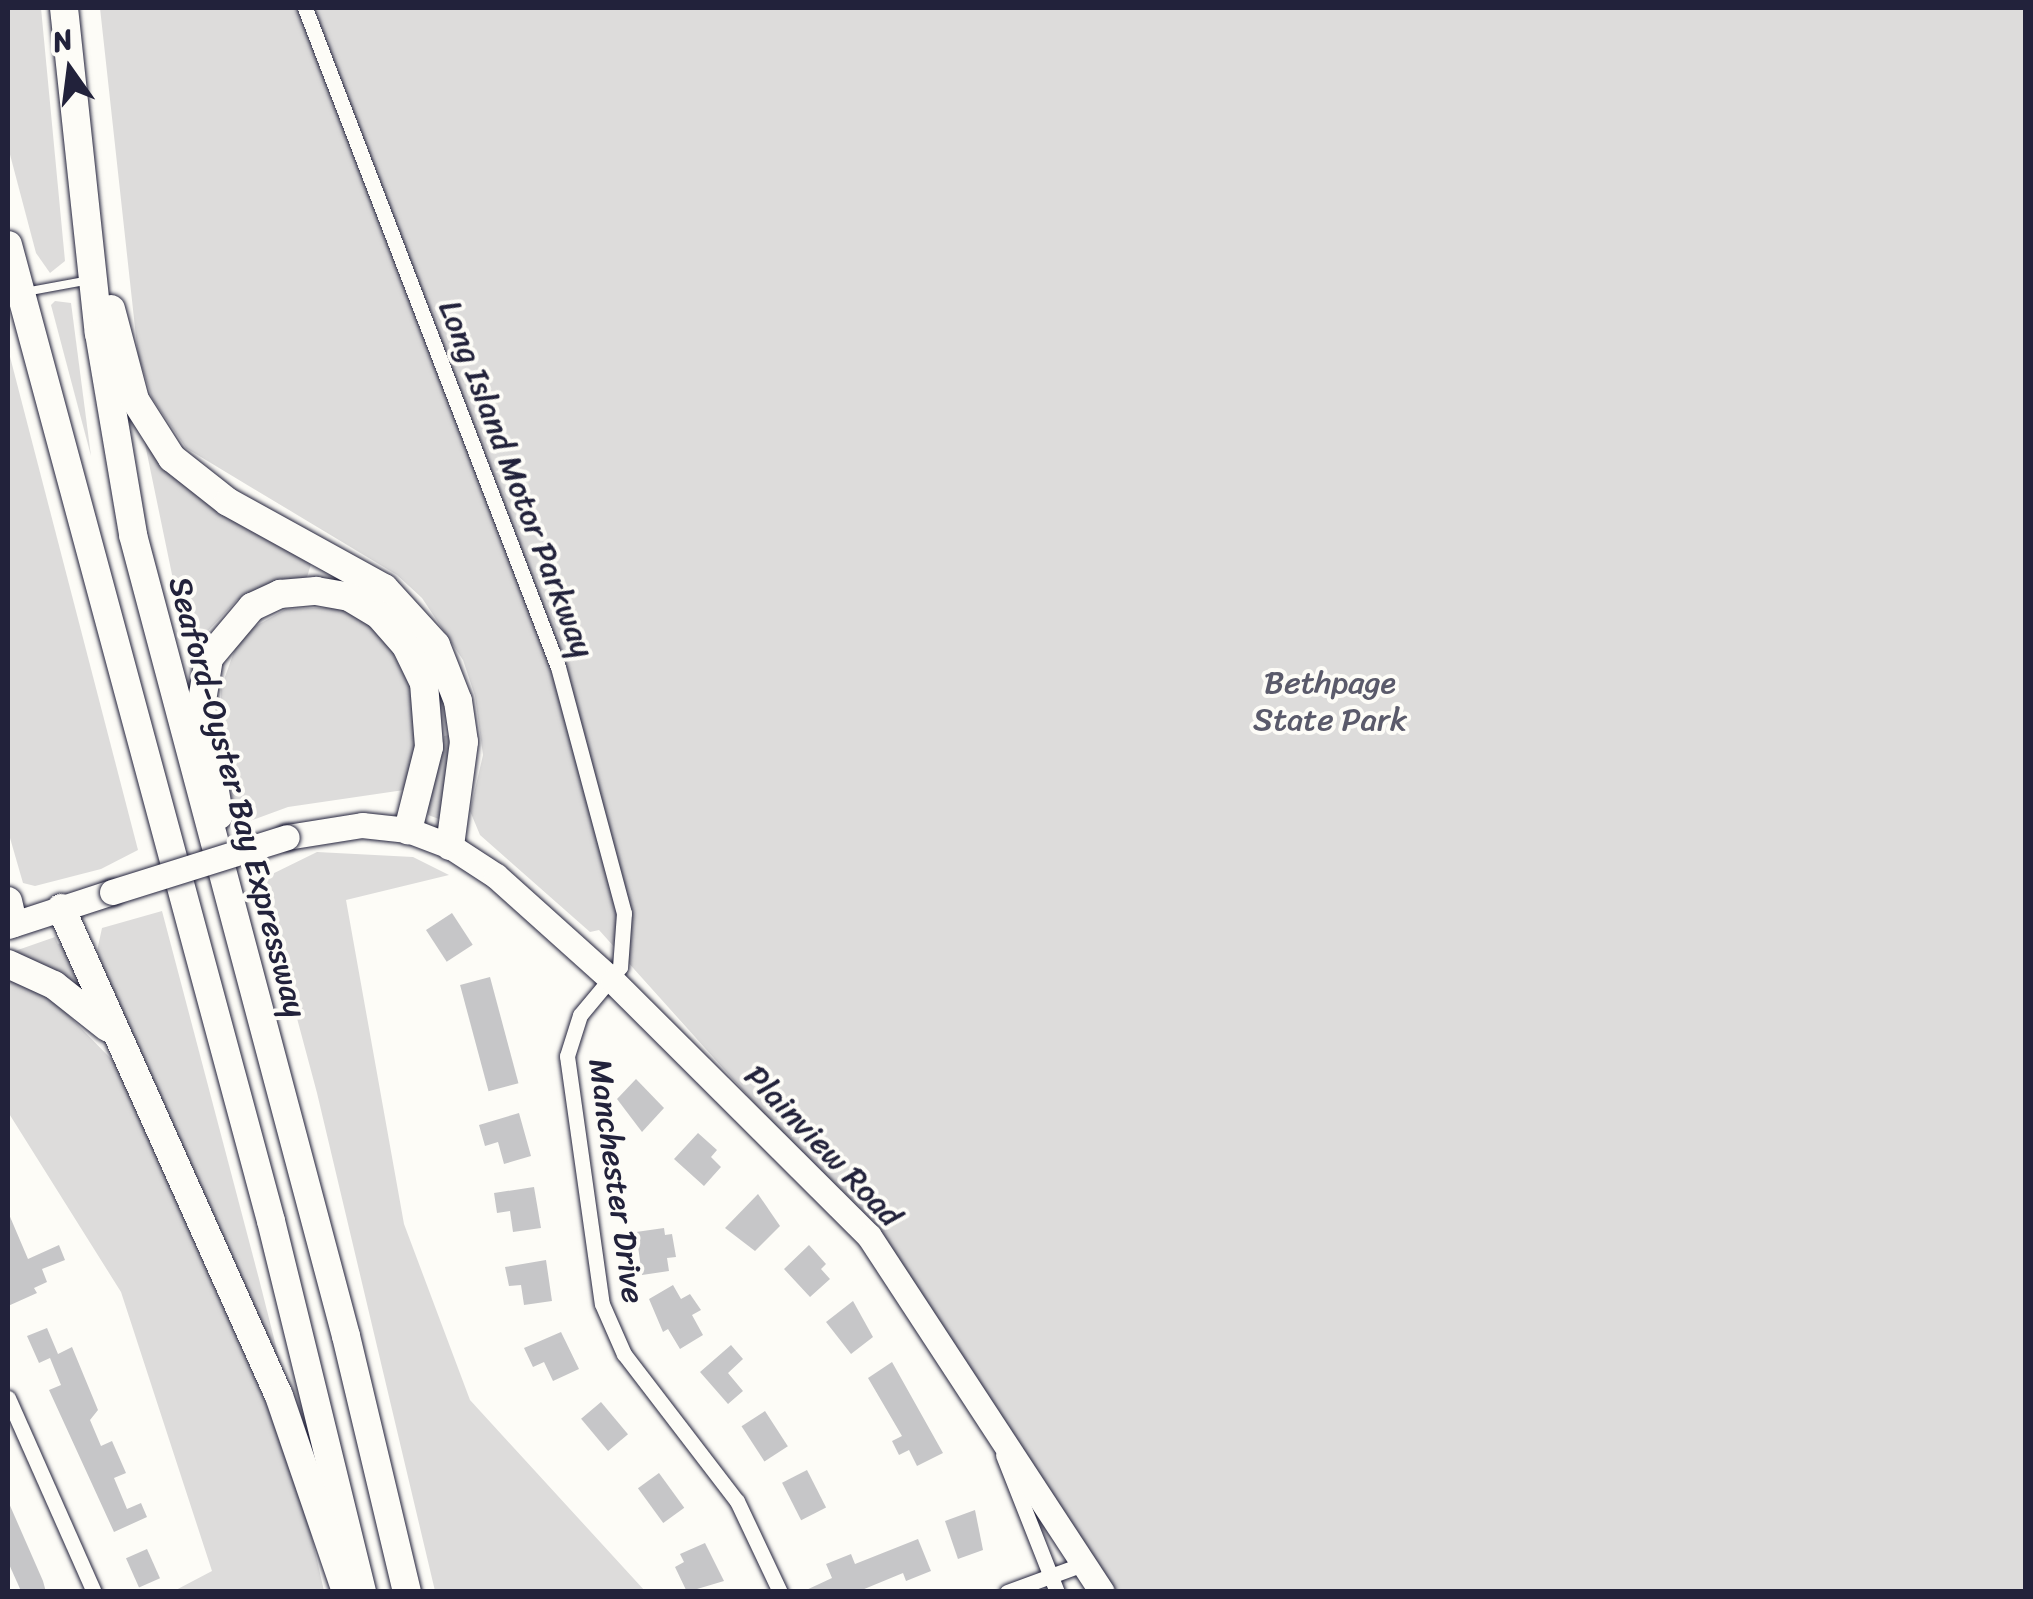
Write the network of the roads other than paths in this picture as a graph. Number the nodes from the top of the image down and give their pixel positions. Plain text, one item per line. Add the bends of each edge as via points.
1 (64, 8) edge
2 (304, 8) edge
3 (84, 195) junction
4 (8, 245) edge
5 (92, 280) junction
6 (20, 293) junction
7 (408, 830) junction
8 (450, 846) junction
9 (229, 906) junction
10 (61, 908) junction
11 (10, 917) edge
12 (8, 964) edge
13 (613, 981) junction
14 (113, 1033) junction
15 (8, 1398) edge
16 (991, 1418) junction
17 (1086, 1563) junction
18 (1054, 1584) edge
19 (94, 1592) edge
20 (346, 1592) edge
21 (362, 1592) edge
22 (407, 1592) edge
23 (780, 1592) edge
24 (1007, 1592) edge
25 (1102, 1592) edge

1 - 3 highway, Seaford-Oyster Bay Expressway
2 - 13 street, Long Island Motor Parkway via 446,368 588,761 624,912 627,940
3 - 5 highway, Seaford-Oyster Bay Expressway
3 - 8 highway via 128,378 158,440 188,474 228,502 384,588 436,645 458,701 464,742
4 - 6 highway
5 - 6 lane
5 - 9 highway, Seaford-Oyster Bay Expressway via 136,552
6 - 21 highway via 271,1221
7 - 8 main road, Plainview Road
7 - 9 highway via 425,773 431,718 424,682 406,646 379,615 349,598 316,591 265,600 226,629 201,689
7 - 10 main road, Plainview Road, bridge via 341,825 287,837
8 - 13 main road, Plainview Road via 496,876
9 - 22 highway, Seaford-Oyster Bay Expressway
10 - 11 main road, Plainview Road
10 - 14 highway
12 - 14 highway via 54,985
13 - 16 main road, Plainview Road via 869,1236
13 - 23 street, Manchester Drive via 580,1015 567,1056 602,1304 624,1354 737,1501
14 - 20 highway via 279,1396
15 - 19 street
16 - 17 main road, Plainview Road
16 - 18 street
17 - 18 street
17 - 25 main road, Plainview Road
18 - 24 street

